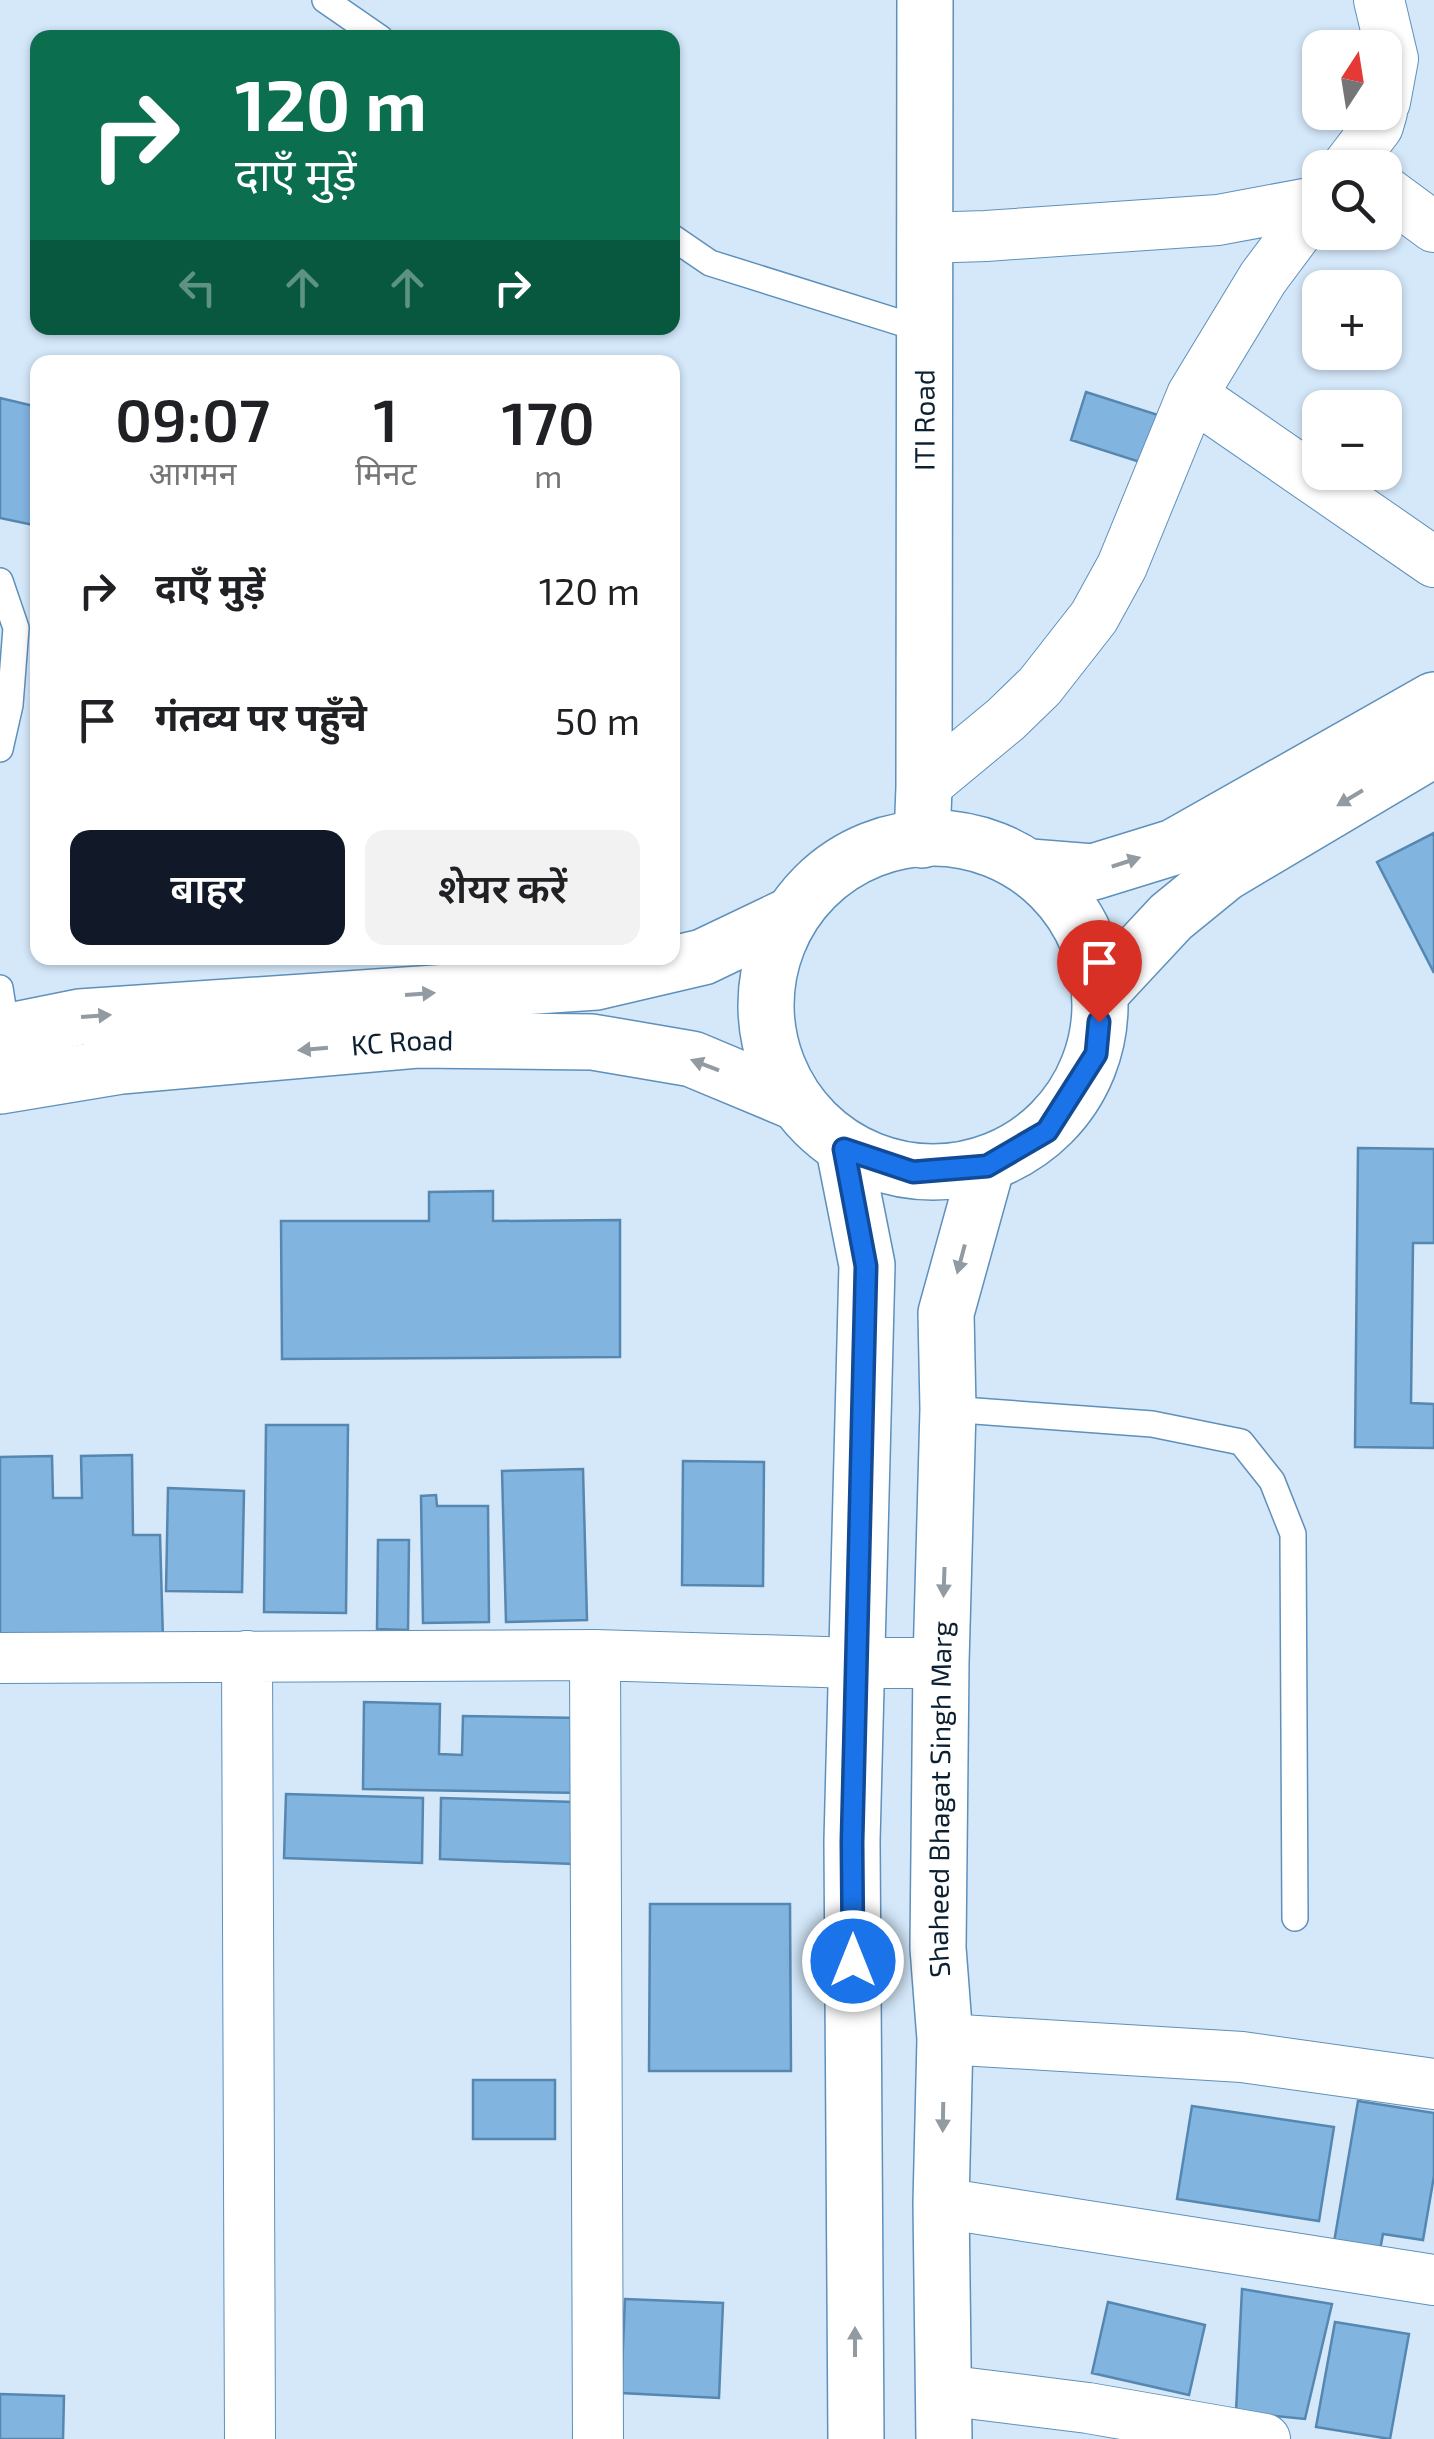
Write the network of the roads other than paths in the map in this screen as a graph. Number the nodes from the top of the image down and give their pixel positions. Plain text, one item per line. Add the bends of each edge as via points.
1 (325, 0) edge
2 (925, 0) edge
3 (1380, 0) edge
4 (368, 30) edge
5 (1387, 30) edge
6 (1302, 195) edge
7 (1402, 211) edge
8 (1434, 227) edge
9 (1302, 232) edge
10 (924, 238) junction
11 (680, 242) edge
12 (924, 330) junction
13 (1192, 395) junction
14 (1434, 562) edge
15 (0, 581) edge
16 (1434, 700) edge
17 (1434, 748) edge
18 (0, 749) edge
19 (923, 813) junction
20 (1030, 868) junction
21 (791, 914) junction
22 (680, 962) edge
23 (666, 965) edge
24 (1102, 991) junction
25 (2, 1018) edge
26 (0, 1086) edge
27 (795, 1102) junction
28 (844, 1149) junction
29 (987, 1166) junction
30 (948, 1409) junction
31 (595, 1655) junction
32 (246, 1656) junction
33 (0, 1658) edge
34 (856, 1663) junction
35 (941, 1663) junction
36 (1295, 1918) dead end
37 (944, 2039) junction
38 (1434, 2084) edge
39 (941, 2203) junction
40 (1434, 2280) edge
41 (943, 2414) edge
42 (250, 2439) edge
43 (598, 2439) edge
44 (856, 2439) edge
45 (1265, 2439) edge

1 - 4 lane
2 - 10 street, ITI Road
3 - 5 street
6 - 10 street via 1218,220
7 - 8 street
9 - 13 street via 1262,278
10 - 12 street, ITI Road
11 - 12 lane via 710,262
12 - 19 street, ITI Road
13 - 14 street
13 - 19 street via 1122,566 1094,617
15 - 18 lane via 16,628
20 -> 16 street via 1093,872 1174,847
17 -> 24 street via 1225,873
19 - 20 street via 946,837
19 - 21 street via 890,842 817,883
20 - 24 street via 1056,890 1089,940
22 -> 21 street
21 - 27 street via 770,960 767,1037
25 -> 23 street via 596,982
24 - 29 street via 1096,1054 1047,1131
27 -> 26 street, KC Road via 692,1059 592,1042 418,1040 121,1066
27 - 28 street
28 - 29 street via 913,1172
28 - 34 street via 866,1266
29 -> 30 street, Shaheed Bhagat Singh Marg via 946,1313
30 -> 35 street, Shaheed Bhagat Singh Marg
30 - 36 lane via 1152,1424 1241,1442 1272,1481 1293,1534
31 - 32 street
31 - 34 street
31 - 43 street
32 - 33 street
32 - 42 street
34 - 35 street
44 -> 34 street
35 - 37 street, Shaheed Bhagat Singh Marg via 938,1948
37 - 38 street via 1242,2058
37 -> 39 street, Shaheed Bhagat Singh Marg
39 - 40 street
39 - 41 street, Shaheed Bhagat Singh Marg
41 - 45 street via 1088,2408

